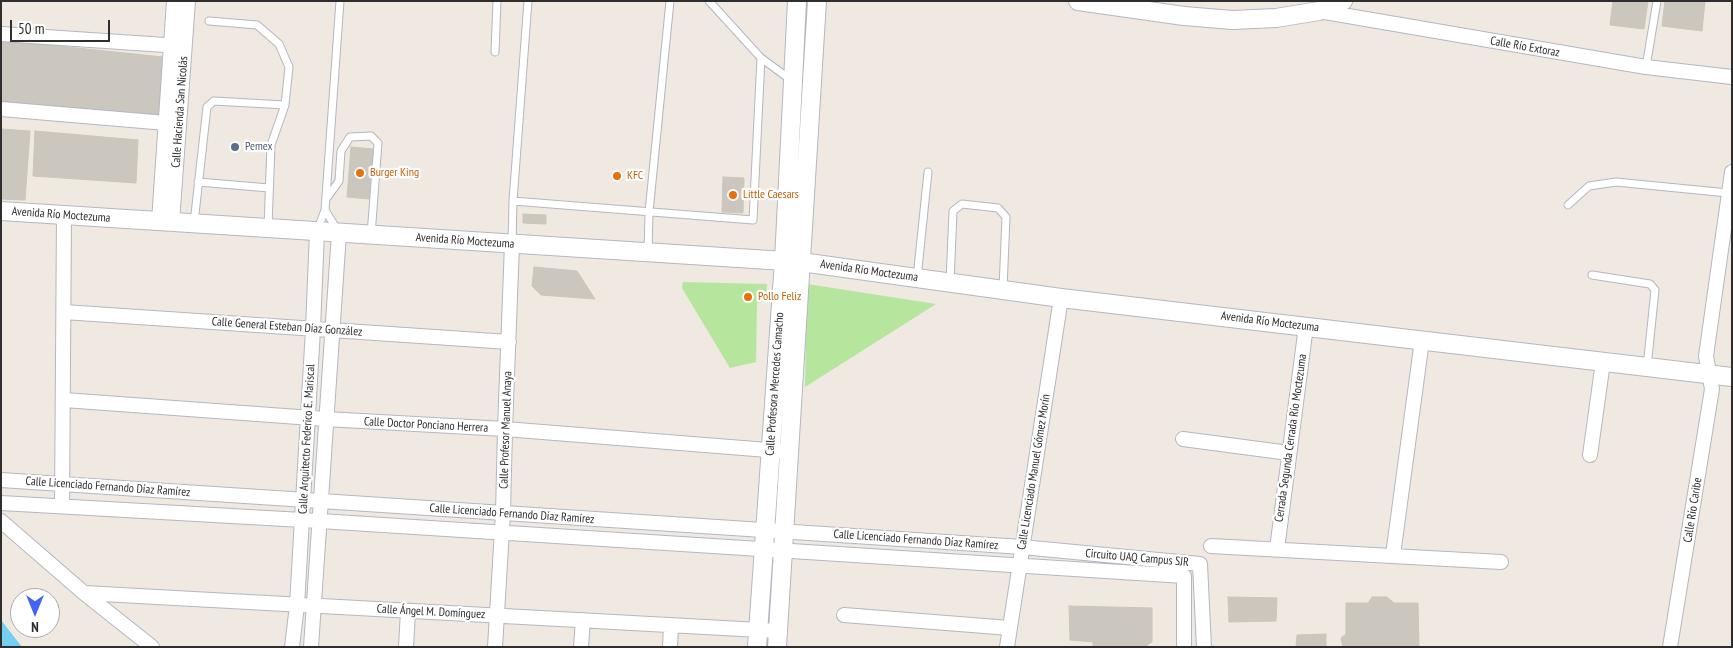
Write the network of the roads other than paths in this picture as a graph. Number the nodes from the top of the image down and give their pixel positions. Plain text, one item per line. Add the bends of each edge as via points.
1 (174, 1) edge
2 (188, 1) edge
3 (340, 1) edge
4 (497, 1) edge
5 (528, 1) edge
6 (670, 1) edge
7 (709, 1) edge
8 (1078, 1) edge
9 (1343, 1) edge
10 (1657, 1) edge
11 (797, 4) edge
12 (817, 4) edge
13 (1319, 11) junction
14 (209, 21) dead end
15 (1, 34) edge
16 (177, 46) junction
17 (495, 52) dead end
18 (761, 58) junction
19 (1646, 67) junction
20 (1732, 77) edge
21 (793, 81) junction
22 (285, 105) junction
23 (1, 109) edge
24 (166, 123) junction
25 (928, 172) dead end
26 (1732, 172) edge
27 (198, 182) junction
28 (269, 188) junction
29 (1728, 193) junction
30 (326, 200) junction
31 (513, 201) junction
32 (1568, 205) dead end
33 (325, 210) junction
34 (1, 211) edge
35 (649, 212) junction
36 (64, 215) junction
37 (165, 222) junction
38 (194, 224) junction
39 (268, 228) junction
40 (317, 231) junction
41 (338, 233) junction
42 (370, 235) junction
43 (512, 244) junction
44 (648, 252) junction
45 (792, 262) junction
46 (1592, 276) dead end
47 (917, 278) junction
48 (950, 282) junction
49 (1003, 290) junction
50 (1061, 298) junction
51 (64, 312) junction
52 (1306, 326) junction
53 (313, 329) junction
54 (332, 331) junction
55 (1422, 340) junction
56 (509, 342) junction
57 (1603, 362) junction
58 (1647, 367) junction
59 (1709, 374) junction
60 (1732, 377) edge
61 (64, 400) junction
62 (308, 418) junction
63 (326, 419) junction
64 (505, 429) junction
65 (1183, 439) dead end
66 (770, 451) junction
67 (789, 452) junction
68 (1289, 453) junction
69 (1590, 455) dead end
70 (1, 480) edge
71 (63, 484) junction
72 (303, 500) junction
73 (321, 501) junction
74 (1, 503) edge
75 (62, 506) junction
76 (503, 513) junction
77 (302, 520) junction
78 (1, 521) edge
79 (320, 521) junction
80 (765, 530) junction
81 (502, 532) junction
82 (784, 532) junction
83 (1211, 546) dead end
84 (764, 548) junction
85 (1022, 548) junction
86 (1277, 549) junction
87 (783, 550) junction
88 (1393, 555) junction
89 (1501, 562) dead end
90 (1020, 564) junction
91 (84, 593) junction
92 (296, 604) junction
93 (314, 605) junction
94 (408, 611) junction
95 (844, 615) dead end
96 (497, 616) junction
97 (582, 620) junction
98 (671, 625) junction
99 (1010, 628) junction
100 (757, 638) edge
101 (777, 639) edge
102 (152, 647) edge
103 (292, 647) edge
104 (311, 647) edge
105 (406, 647) edge
106 (495, 647) edge
107 (581, 647) edge
108 (670, 647) edge
109 (1007, 647) edge
110 (1184, 647) edge
111 (1204, 647) edge
112 (1670, 647) edge

1 - 16 street, Calle Hacienda San Nicolás
2 - 16 street, Calle Hacienda San Nicolás
3 - 30 lane
4 - 17 lane
5 - 31 lane
6 - 35 lane
7 - 18 lane
8 - 13 street via 1233,20
9 - 13 street
10 - 19 lane
11 - 12 street
11 - 21 street, Calle Profesora Mercedes Camacho
12 - 45 street, Calle Profesora Mercedes Camacho
13 - 19 street, Calle Río Extoraz
14 - 22 lane via 257,25 279,44 289,66
15 - 16 street
16 - 24 street, Calle Hacienda San Nicolás
16 - 37 street, Calle Hacienda San Nicolás
18 - 21 lane
18 - 35 lane via 753,220
19 - 20 street, Calle Río Extoraz
21 - 45 street, Calle Profesora Mercedes Camacho
22 - 27 lane via 214,101 206,107
22 - 28 lane via 271,144
23 - 24 street
24 - 37 street, Calle Hacienda San Nicolás
25 - 47 lane
26 - 29 street, Calle Río Caribe
27 - 28 lane
27 - 38 lane
28 - 39 lane
29 - 32 lane via 1616,182 1589,186
29 - 59 street, Calle Río Caribe via 1706,356
30 - 33 lane
30 - 42 lane via 339,181 341,151 350,137 371,136 378,142
31 - 35 lane
31 - 43 lane
33 - 40 lane
33 - 41 lane
34 - 36 street, Avenida Río Moctezuma
35 - 44 lane
36 - 37 street, Avenida Río Moctezuma
36 - 51 street
37 - 38 street, Avenida Río Moctezuma
38 - 39 street, Avenida Río Moctezuma
39 - 40 street, Avenida Río Moctezuma
40 - 41 street, Avenida Río Moctezuma
40 - 53 street, Calle Arquitecto Federico E. Mariscal
41 - 42 street, Avenida Río Moctezuma
41 - 54 street, Calle Arquitecto Federico E. Mariscal
42 - 43 street, Avenida Río Moctezuma
43 - 44 street, Avenida Río Moctezuma
43 - 56 street, Calle Profesor Manuel Anaya
44 - 45 street, Avenida Río Moctezuma
45 - 47 street, Avenida Río Moctezuma
45 - 66 street, Calle Profesora Mercedes Camacho
45 - 67 street, Calle Profesora Mercedes Camacho
46 - 58 lane via 1650,284 1655,290
47 - 48 street, Avenida Río Moctezuma
48 - 49 street, Avenida Río Moctezuma
48 - 49 lane via 953,211 962,204 998,208 1006,217
49 - 50 street, Avenida Río Moctezuma
50 - 52 street, Avenida Río Moctezuma
50 - 85 street, Calle Licenciado Manuel Gómez Morín
51 - 53 street, Calle General Esteban Díaz González
51 - 61 street
52 - 55 street, Avenida Río Moctezuma
52 - 68 street, Cerrada Segunda Cerrada Río Moctezuma
53 - 54 street, Calle General Esteban Díaz González
53 - 62 street, Calle Arquitecto Federico E. Mariscal
54 - 56 street, Calle General Esteban Díaz González
54 - 63 street, Calle Arquitecto Federico E. Mariscal
55 - 57 street, Avenida Río Moctezuma
55 - 88 street
56 - 64 street, Calle Profesor Manuel Anaya
57 - 58 street, Avenida Río Moctezuma
57 - 69 street
58 - 59 street, Avenida Río Moctezuma
59 - 60 street, Avenida Río Moctezuma
59 - 112 street, Calle Río Caribe via 1712,389
61 - 62 street, Calle Doctor Ponciano Herrera
61 - 71 street
62 - 63 street, Calle Doctor Ponciano Herrera
62 - 72 street, Calle Arquitecto Federico E. Mariscal
63 - 64 street, Calle Doctor Ponciano Herrera
63 - 73 street, Calle Arquitecto Federico E. Mariscal
64 - 66 street, Calle Doctor Ponciano Herrera
64 - 76 street, Calle Profesor Manuel Anaya
65 - 68 street
66 - 67 street, Calle Doctor Ponciano Herrera
66 - 80 street, Calle Profesora Mercedes Camacho
67 - 82 street, Calle Profesora Mercedes Camacho
68 - 86 street, Cerrada Segunda Cerrada Río Moctezuma
70 - 71 street, Calle Licenciado Fernando Díaz Ramírez
71 - 72 street, Calle Licenciado Fernando Díaz Ramírez
71 - 75 street
72 - 73 street, Calle Licenciado Fernando Díaz Ramírez
72 - 77 street, Calle Arquitecto Federico E. Mariscal
73 - 76 street, Calle Licenciado Fernando Díaz Ramírez
73 - 79 street, Calle Arquitecto Federico E. Mariscal
74 - 75 street, Calle Licenciado Fernando Díaz Ramírez
75 - 77 street, Calle Licenciado Fernando Díaz Ramírez
76 - 80 street, Calle Licenciado Fernando Díaz Ramírez
76 - 81 street, Calle Profesor Manuel Anaya
77 - 79 street, Calle Licenciado Fernando Díaz Ramírez
77 - 92 street, Calle Arquitecto Federico E. Mariscal
78 - 91 street
79 - 81 street, Calle Licenciado Fernando Díaz Ramírez
79 - 93 street, Calle Arquitecto Federico E. Mariscal
80 - 82 street, Calle Licenciado Fernando Díaz Ramírez
80 - 84 street, Calle Profesora Mercedes Camacho
81 - 84 street, Calle Licenciado Fernando Díaz Ramírez
81 - 96 street, Calle Profesor Manuel Anaya
82 - 85 street, Calle Licenciado Fernando Díaz Ramírez
82 - 87 street, Calle Profesora Mercedes Camacho
83 - 86 street
84 - 87 street, Calle Licenciado Fernando Díaz Ramírez
84 - 100 street, Calle Profesora Mercedes Camacho
85 - 90 street, Calle Licenciado Manuel Gómez Morín
85 - 111 street, Circuito UAQ Campus SJR via 1200,564
86 - 88 street
87 - 90 street, Calle Licenciado Fernando Díaz Ramírez
87 - 101 street, Calle Profesora Mercedes Camacho
88 - 89 street
90 - 99 street, Calle Licenciado Manuel Gómez Morín
90 - 110 street, Circuito UAQ Campus SJR via 1184,576
91 - 92 street, Calle Ángel M. Domínguez
91 - 102 street
92 - 93 street, Calle Ángel M. Domínguez
92 - 103 street, Calle Arquitecto Federico E. Mariscal
93 - 94 street, Calle Ángel M. Domínguez
93 - 104 street, Calle Arquitecto Federico E. Mariscal
94 - 96 street, Calle Ángel M. Domínguez
94 - 105 street
95 - 99 street
96 - 97 street, Calle Ángel M. Domínguez
96 - 106 street, Calle Profesor Manuel Anaya
97 - 98 street, Calle Ángel M. Domínguez
97 - 107 street
98 - 100 street, Calle Ángel M. Domínguez
98 - 108 street
99 - 109 street, Calle Licenciado Manuel Gómez Morín
100 - 101 street, Calle Ángel M. Domínguez

